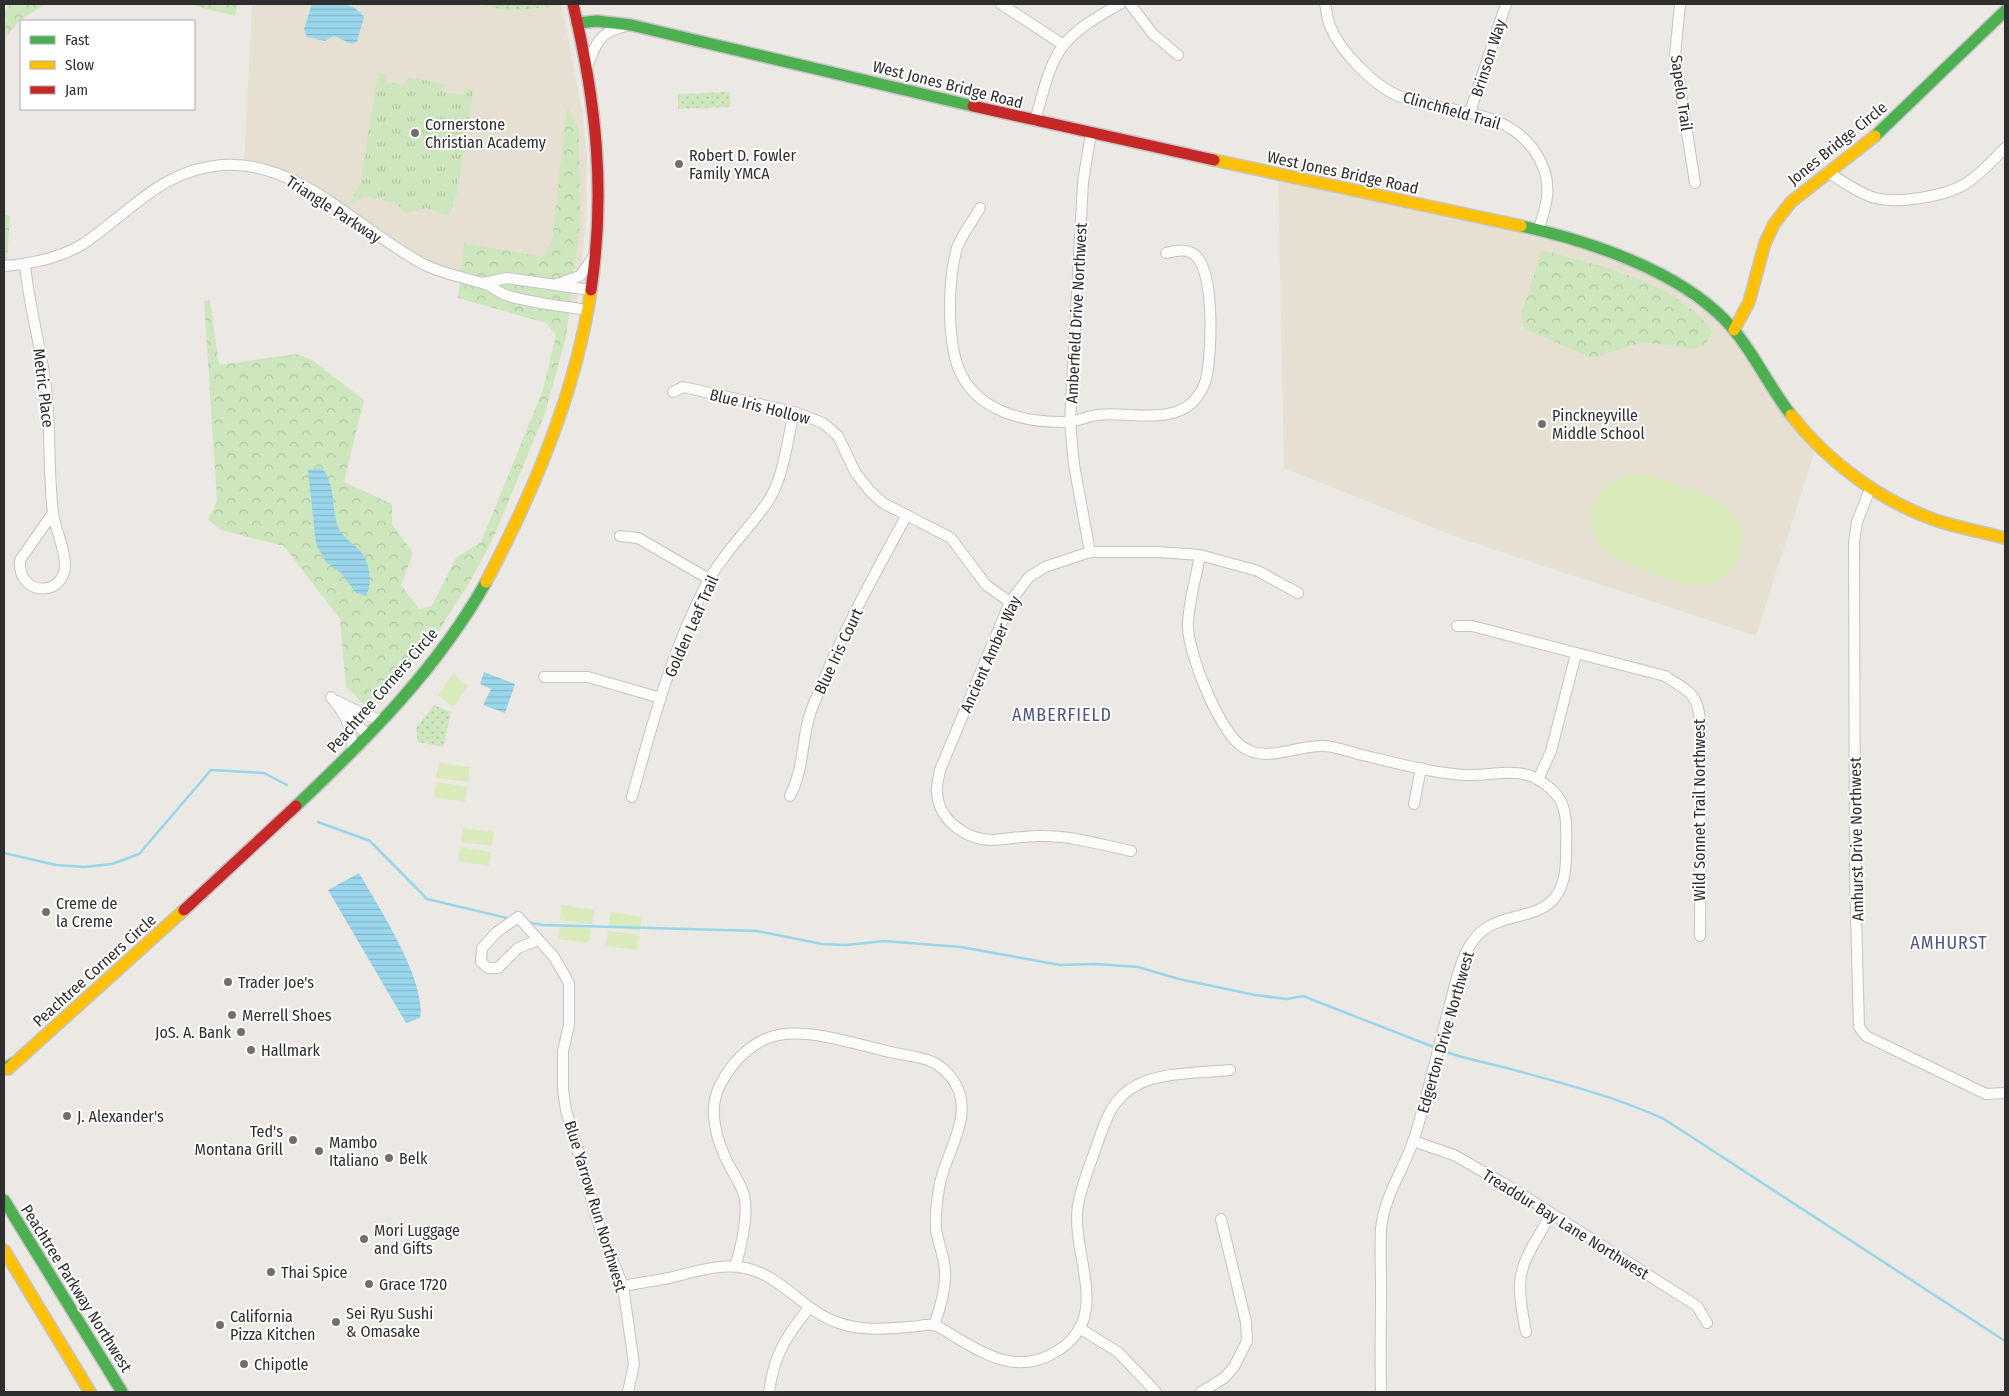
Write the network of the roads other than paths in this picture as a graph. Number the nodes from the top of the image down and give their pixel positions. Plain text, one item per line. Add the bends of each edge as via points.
1 (573, 4) edge
2 (1001, 4) edge
3 (1120, 4) edge
4 (1130, 4) edge
5 (1325, 4) edge
6 (1506, 4) edge
7 (1680, 4) edge
8 (2005, 11) edge
9 (577, 23) junction
10 (631, 26) junction
11 (1062, 44) junction
12 (1178, 54) dead end
13 (587, 68) junction
14 (1470, 112) junction
15 (1035, 121) junction
16 (1091, 134) junction
17 (2005, 148) edge
18 (1828, 172) junction
19 (1695, 183) dead end
20 (980, 208) dead end
21 (1539, 230) junction
22 (1166, 253) dead end
23 (594, 256) junction
24 (25, 265) junction
25 (4, 266) edge
26 (483, 283) junction
27 (555, 285) junction
28 (590, 290) junction
29 (587, 310) junction
30 (1734, 330) junction
31 (673, 392) dead end
32 (794, 412) junction
33 (1070, 422) junction
34 (1870, 489) junction
35 (53, 513) junction
36 (907, 514) junction
37 (620, 536) dead end
38 (2005, 538) edge
39 (1090, 552) junction
40 (1200, 555) junction
41 (709, 579) junction
42 (1298, 593) dead end
43 (1010, 602) junction
44 (1457, 626) dead end
45 (1576, 654) junction
46 (544, 677) dead end
47 (660, 698) junction
48 (344, 713) junction
49 (382, 720) junction
50 (368, 735) junction
51 (353, 752) junction
52 (1421, 768) junction
53 (1538, 780) junction
54 (632, 796) dead end
55 (790, 796) dead end
56 (1414, 804) dead end
57 (1131, 851) dead end
58 (1700, 936) dead end
59 (538, 940) junction
60 (1230, 1070) dead end
61 (4, 1071) edge
62 (2005, 1093) edge
63 (1413, 1141) junction
64 (4, 1200) edge
65 (1551, 1214) junction
66 (1221, 1219) dead end
67 (4, 1250) edge
68 (734, 1266) junction
69 (623, 1286) junction
70 (809, 1308) junction
71 (1707, 1323) dead end
72 (934, 1326) junction
73 (1080, 1328) junction
74 (1526, 1332) dead end
75 (78, 1372) junction
76 (90, 1392) edge
77 (99, 1392) edge
78 (122, 1392) edge
79 (628, 1392) edge
80 (769, 1392) edge
81 (1156, 1392) edge
82 (1202, 1392) edge
83 (1381, 1392) edge

1 - 9 main road, Peachtree Corners Circle
2 - 11 street
3 - 11 street via 1074,32
4 - 12 street via 1153,34
5 - 14 street, Clinchfield Trail via 1330,26 1344,49 1361,68 1389,90 1429,104
6 - 14 street, Brinson Way
7 - 19 street, Sapelo Trail via 1675,56
8 - 18 main road, Jones Bridge Circle via 1907,107 1857,152
9 - 10 main road, West Jones Bridge Road via 597,21
9 - 13 main road, Peachtree Corners Circle
10 - 13 street via 609,30 600,38
10 - 15 main road, West Jones Bridge Road
11 - 15 street via 1051,65
13 - 23 main road, Peachtree Corners Circle via 599,161
14 - 21 street, Clinchfield Trail via 1514,129 1524,136 1539,156 1546,174 1547,197
15 - 16 main road, West Jones Bridge Road
16 - 21 main road, West Jones Bridge Road
16 - 33 street, Amberfield Drive Northwest via 1082,182
17 - 18 street via 1970,181 1915,199 1876,198
18 - 30 main road, Jones Bridge Circle via 1790,202 1774,224 1765,243 1749,302
20 - 33 street via 958,247 952,282 950,336 963,381 985,402 1008,414 1034,421
21 - 30 main road, West Jones Bridge Road via 1588,244 1644,266 1687,291
22 - 33 street via 1182,250 1194,254 1202,263 1211,328 1210,355 1201,392 1182,410 1157,416 1097,415
23 - 27 street, Triangle Parkway via 580,276
23 - 28 main road, Peachtree Corners Circle
24 - 25 street, Triangle Parkway
24 - 26 street, Triangle Parkway via 82,244 162,183 182,174 222,165 277,173 300,184 423,264 458,278
24 - 35 street, Metric Place via 46,387
26 - 27 street, Triangle Parkway via 507,278
26 - 29 street, Triangle Parkway via 507,296
27 - 28 street, Triangle Parkway
28 - 29 main road, Peachtree Corners Circle
29 - 49 main road, Peachtree Corners Circle via 567,394 522,508 485,582 444,646
30 - 34 main road, West Jones Bridge Road via 1783,404 1817,444
31 - 32 street, Blue Iris Hollow via 682,387
32 - 36 street, Blue Iris Hollow via 823,423 838,436 855,472 869,490 883,503
32 - 41 street, Golden Leaf Trail via 776,484 767,502
33 - 39 street, Amberfield Drive Northwest via 1074,465
34 - 38 main road, West Jones Bridge Road via 1892,502 1940,521
34 - 62 street, Amhurst Drive Northwest via 1857,522 1854,542 1859,1027 1866,1036 1986,1094
35 - 35 street, Metric Place via 20,560 22,577 36,588 54,586 65,571
36 - 43 street, Blue Iris Hollow via 951,538 986,585
36 - 55 street, Blue Iris Court via 829,663 809,716 799,779
37 - 41 street via 638,538
39 - 40 street, Ancient Amber Way
39 - 43 street, Ancient Amber Way via 1045,566 1029,578
40 - 42 street, Ancient Amber Way via 1258,571
40 - 52 street, Edgerton Drive Northwest via 1188,626 1192,652 1223,725 1233,740 1246,750 1263,754 1323,746
41 - 47 street, Golden Leaf Trail
43 - 57 street, Ancient Amber Way via 940,770 936,792 940,806 957,828 967,836 979,839 1044,836
44 - 45 street, Wild Sonnet Trail Northwest via 1472,626
45 - 53 street via 1551,751
45 - 58 street, Wild Sonnet Trail Northwest via 1666,676 1687,690 1698,704 1701,730
46 - 47 street via 588,677
47 - 54 street, Golden Leaf Trail
48 - 49 street via 331,698
48 - 50 street
48 - 51 street
49 - 50 main road, Peachtree Corners Circle
50 - 51 main road, Peachtree Corners Circle
51 - 61 main road, Peachtree Corners Circle via 183,911
52 - 53 street, Edgerton Drive Northwest via 1464,775 1521,774
52 - 56 street
53 - 63 street, Edgerton Drive Northwest via 1562,802 1566,828 1565,880 1551,902 1542,909 1484,928 1469,946 1457,978
59 - 59 street, Blue Yarrow Run Northwest via 518,917 482,948 481,962 488,968 498,968 518,948
59 - 69 street, Blue Yarrow Run Northwest via 558,963 569,983 569,1025 563,1051 566,1110 601,1232
60 - 73 street via 1139,1083 1117,1100 1108,1114 1078,1205 1080,1251 1088,1295
63 - 65 street, Treaddur Bay Lane Northwest via 1454,1155
63 - 83 street, Edgerton Drive Northwest via 1390,1193 1381,1227
64 - 78 main road, Peachtree Parkway Northwest
65 - 71 street, Treaddur Bay Lane Northwest via 1697,1306
65 - 74 street via 1522,1267 1520,1302
66 - 82 street via 1246,1322 1247,1341 1234,1368
67 - 75 main road
68 - 69 street via 706,1268
68 - 70 street via 768,1277
68 - 72 street via 740,1249 745,1197 717,1137 715,1106 719,1087 736,1060 759,1043 785,1034 811,1035 930,1060 948,1073 957,1086 962,1109 957,1135 943,1169 937,1206 936,1229 945,1271
69 - 79 street, Blue Yarrow Run Northwest via 634,1364
70 - 72 street via 835,1322 864,1329
70 - 80 street via 781,1346
72 - 73 street via 988,1356 1020,1363 1052,1354
73 - 81 street via 1118,1352
75 - 76 main road
75 - 77 main road

